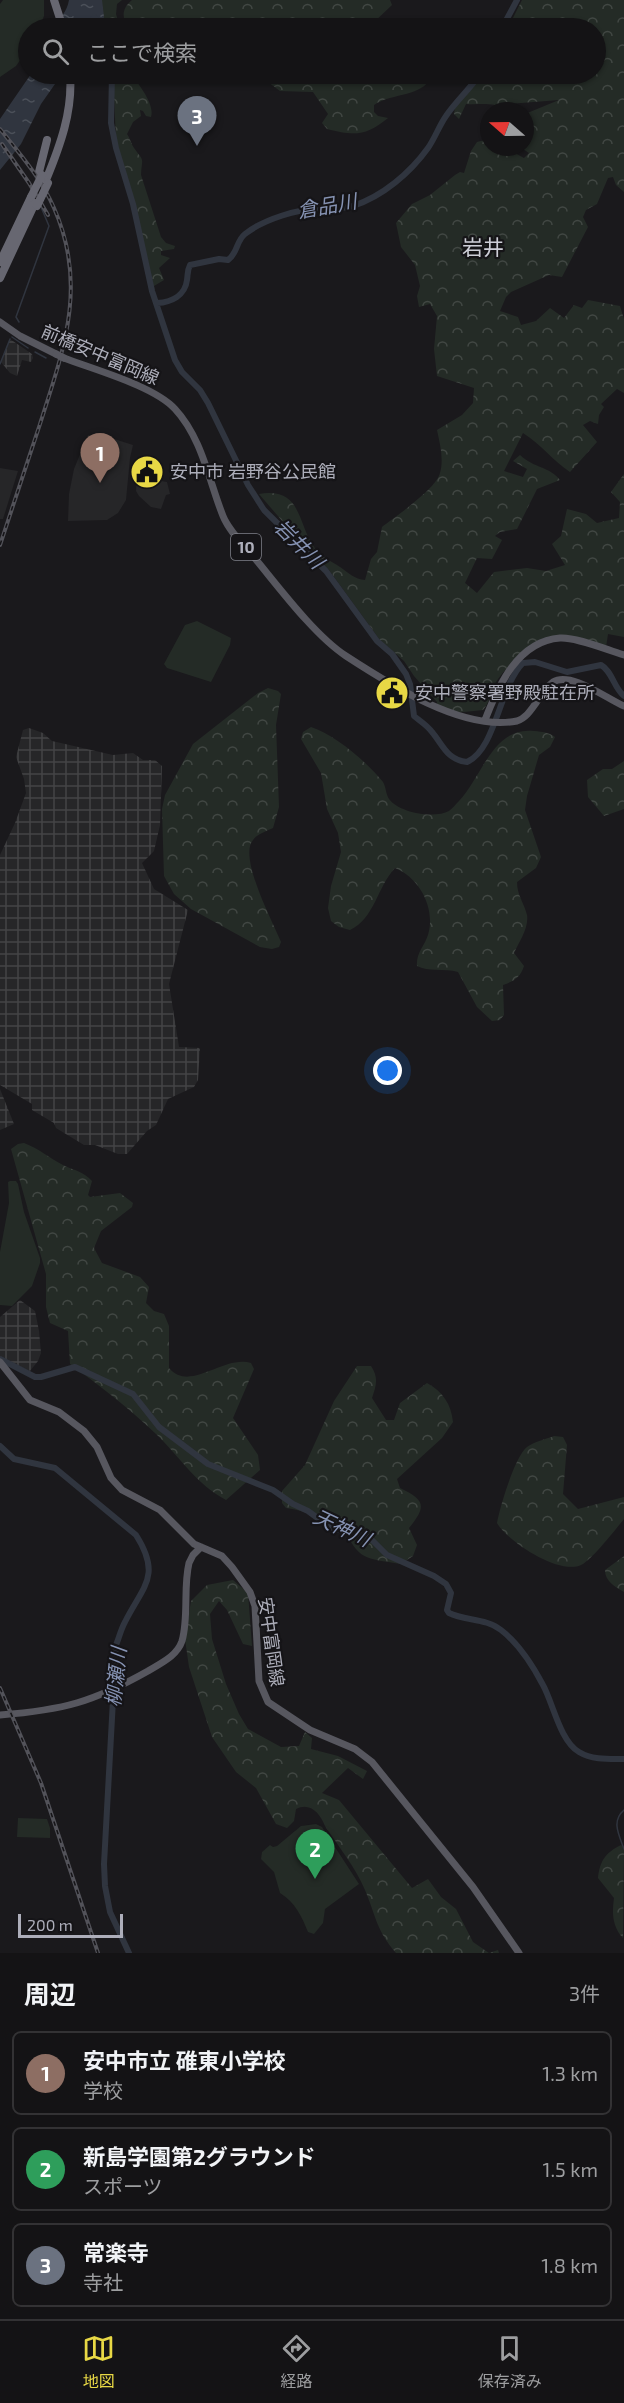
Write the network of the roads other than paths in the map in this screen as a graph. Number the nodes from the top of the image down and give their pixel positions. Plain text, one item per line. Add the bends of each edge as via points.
1 (51, 0) edge
2 (56, 18) edge
3 (59, 18) edge
4 (66, 84) edge
5 (69, 84) edge
6 (67, 100) junction
7 (47, 140) dead end
8 (66, 143) dead end
9 (44, 177) junction
10 (20, 227) junction
11 (0, 262) edge
12 (0, 278) edge
13 (0, 322) edge
14 (624, 655) edge
15 (624, 706) edge
16 (487, 720) junction
17 (0, 1362) edge
18 (201, 1547) junction
19 (0, 1715) edge
20 (519, 1953) edge

1 - 2 highway
1 - 3 highway
4 - 6 highway
5 - 6 highway
6 - 9 highway
7 - 9 highway
8 - 9 highway
9 - 10 highway, bridge
10 - 11 highway
10 - 12 highway
13 - 16 main road, 前橋安中富岡線 / 10, bridge via 64,358 155,394 176,409 197,443 224,517 285,595 336,649 415,697 454,715
14 - 16 main road via 568,639 548,641 520,658 502,680
15 - 16 main road, 10 via 565,679 553,682 523,718
17 - 18 main road, 安中富岡線 via 30,1400 59,1412 84,1431 118,1487 160,1510
18 - 19 main road via 193,1554 187,1570 183,1639 166,1661 108,1693 68,1707
18 - 20 main road, 安中富岡線 via 226,1560 253,1599 258,1681 265,1700 310,1730 355,1749 372,1761 473,1887

